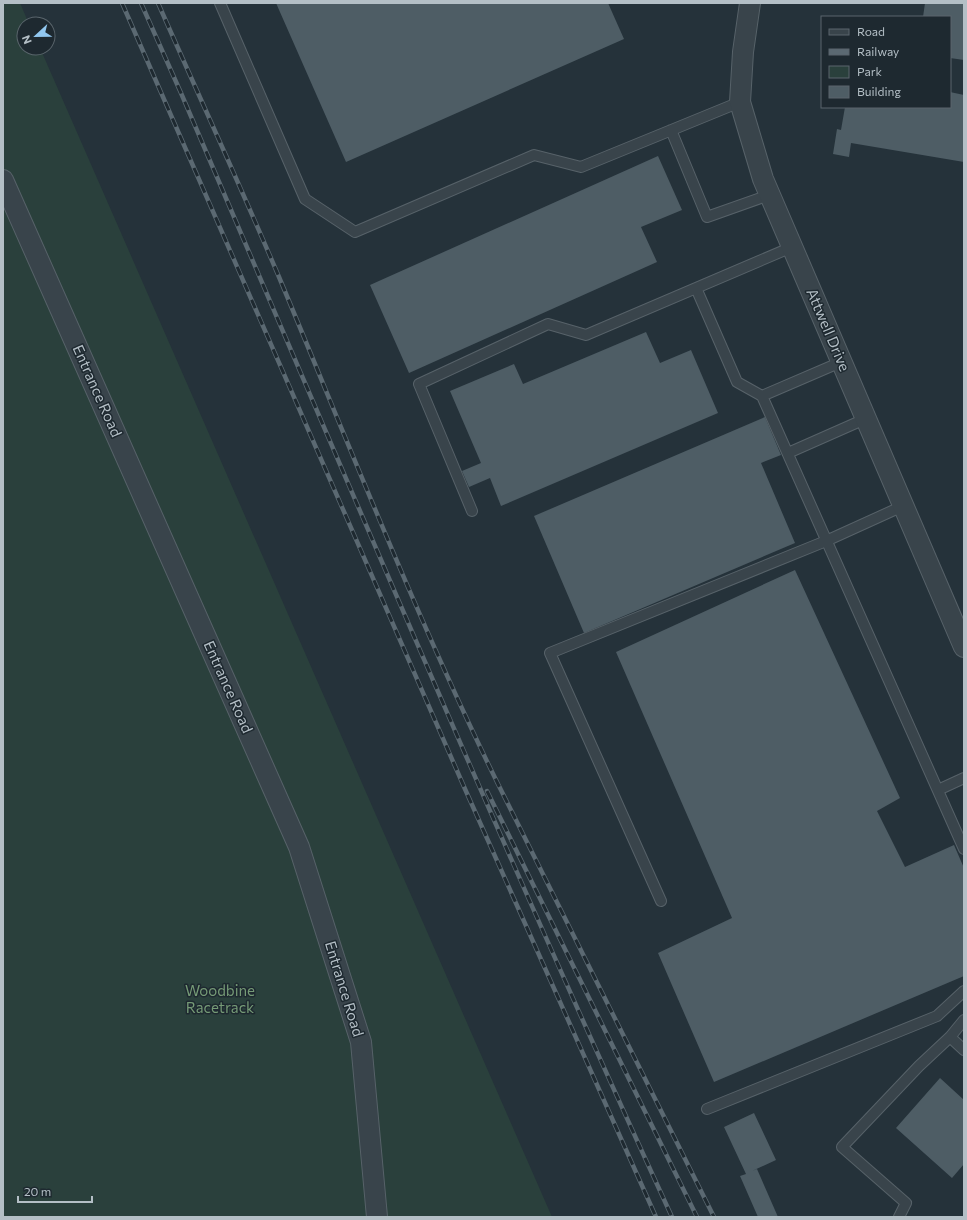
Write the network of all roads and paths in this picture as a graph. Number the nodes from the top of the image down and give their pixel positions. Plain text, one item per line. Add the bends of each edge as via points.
1 (220, 3) edge
2 (750, 3) edge
3 (740, 102) junction
4 (671, 130) junction
5 (3, 180) edge
6 (769, 195) junction
7 (792, 247) junction
8 (696, 288) junction
9 (841, 362) junction
10 (762, 396) junction
11 (866, 419) junction
12 (788, 453) junction
13 (904, 506) junction
14 (472, 511) dead end
15 (826, 541) junction
16 (964, 647) edge
17 (964, 778) edge
18 (938, 790) junction
19 (964, 849) edge
20 (661, 901) dead end
21 (964, 991) edge
22 (964, 1020) edge
23 (950, 1037) junction
24 (964, 1050) edge
25 (707, 1109) dead end
26 (378, 1217) edge
27 (899, 1217) edge

1 - 4 lane via 305,199 355,232 534,155 581,167
2 - 3 street, Attwell Drive via 743,52
3 - 4 lane
3 - 6 street, Attwell Drive
4 - 6 lane via 707,217
5 - 26 street, Entrance Road via 299,847 361,1042
6 - 7 street, Attwell Drive
7 - 8 lane
7 - 9 street, Attwell Drive
8 - 10 lane via 737,382
8 - 14 lane via 586,335 548,324 419,384
9 - 10 lane
9 - 11 street, Attwell Drive
10 - 12 lane
11 - 12 lane
11 - 13 street, Attwell Drive
12 - 15 lane
13 - 15 lane
13 - 16 street, Attwell Drive
15 - 18 lane
15 - 20 lane via 550,653
17 - 18 lane
18 - 19 lane
21 - 25 lane via 937,1016
22 - 23 lane
23 - 24 lane
23 - 27 lane via 842,1147 906,1203

